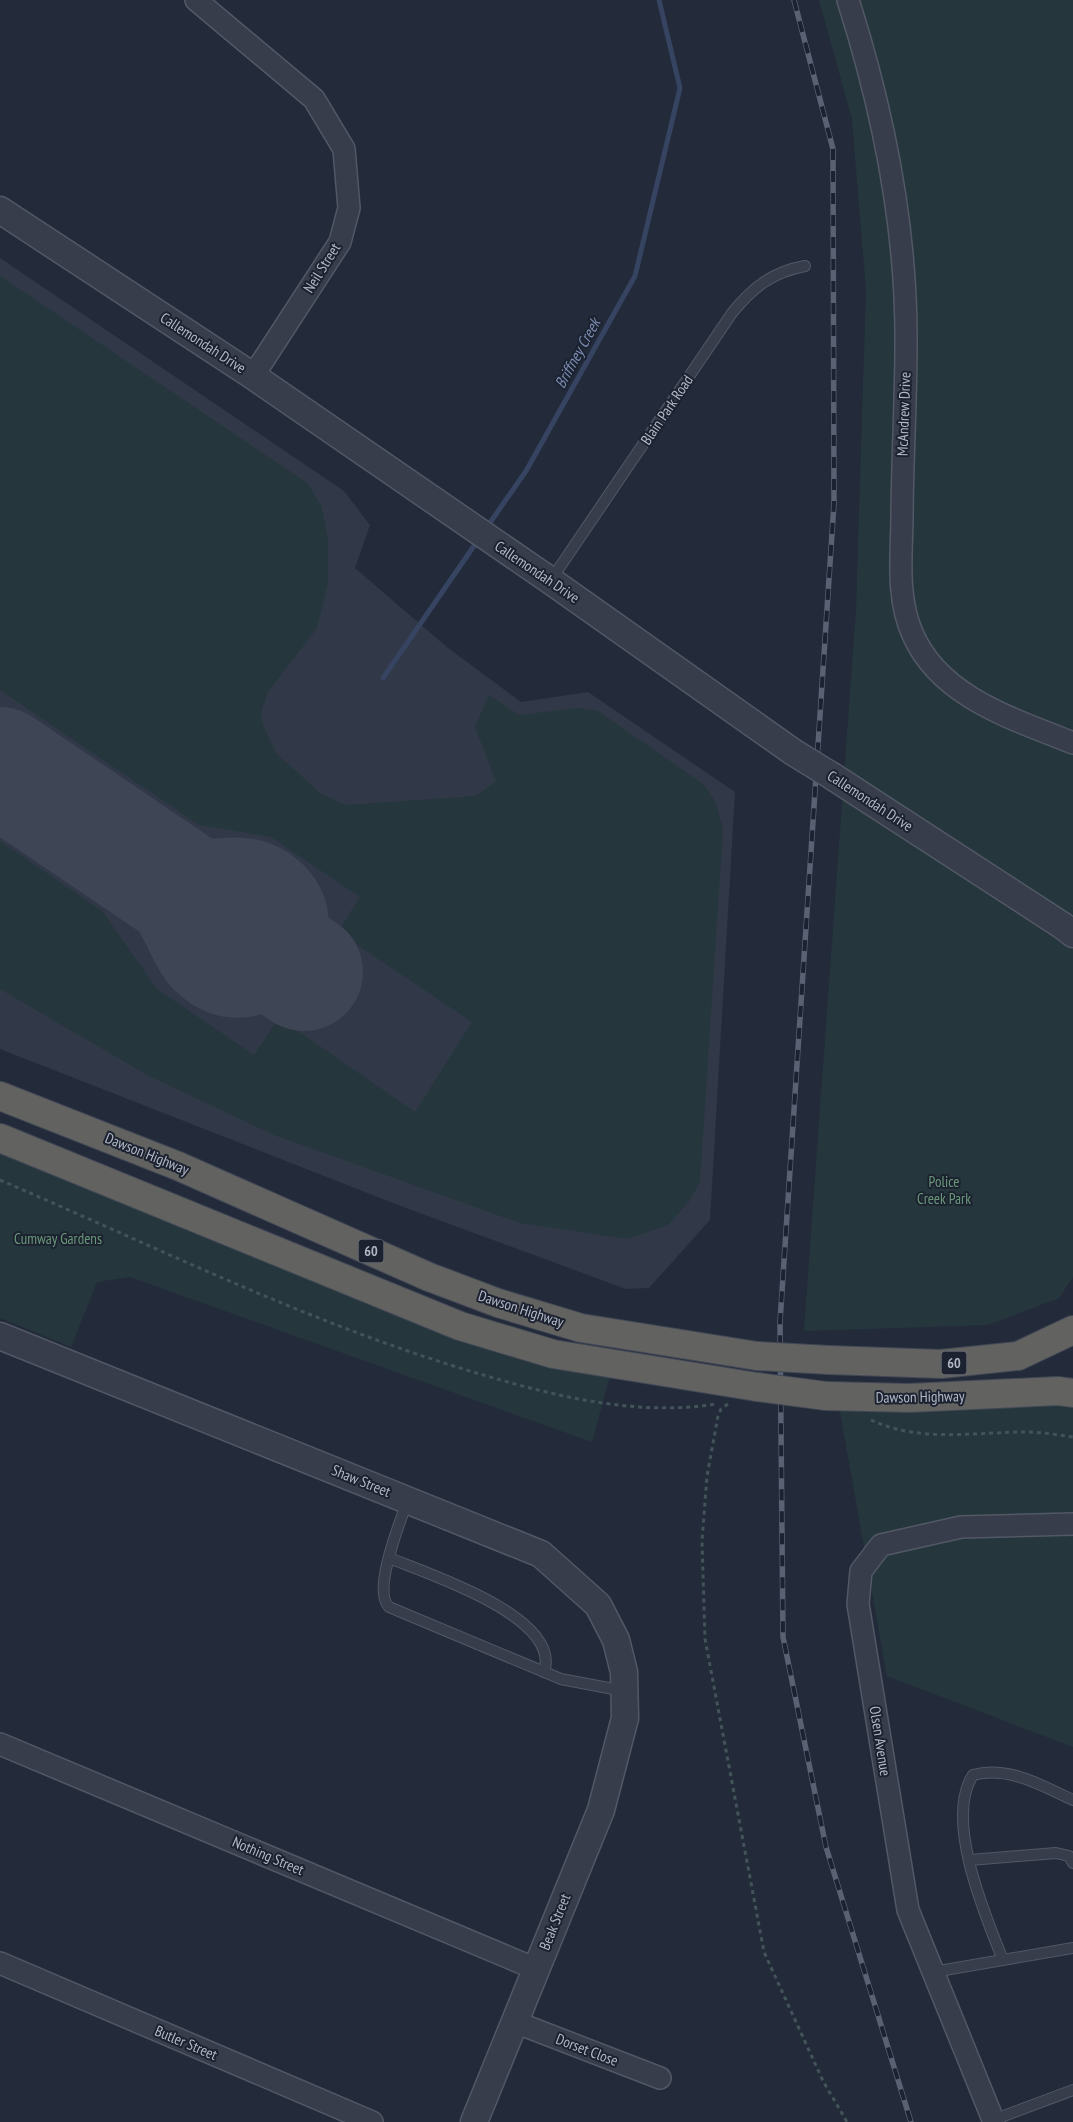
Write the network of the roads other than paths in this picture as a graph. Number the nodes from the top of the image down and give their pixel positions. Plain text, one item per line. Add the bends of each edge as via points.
1 (196, 0) edge
2 (848, 0) edge
3 (0, 210) edge
4 (805, 266) dead end
5 (253, 376) junction
6 (551, 581) junction
7 (1073, 743) edge
8 (1073, 934) edge
9 (0, 1096) edge
10 (0, 1138) edge
11 (1073, 1330) edge
12 (0, 1336) edge
13 (1073, 1393) edge
14 (408, 1500) junction
15 (1073, 1524) edge
16 (389, 1558) junction
17 (544, 1672) junction
18 (624, 1691) junction
19 (625, 1718) joint
20 (0, 1744) edge
21 (1073, 1800) edge
22 (970, 1860) junction
23 (1073, 1863) edge
24 (1073, 1948) edge
25 (1003, 1960) junction
26 (0, 1964) edge
27 (536, 1969) junction
28 (933, 1972) junction
29 (515, 2022) junction
30 (660, 2078) dead end
31 (1073, 2090) edge
32 (993, 2121) edge
33 (372, 2122) edge
34 (474, 2122) edge

1 - 5 street, Neil Street via 314,99 344,149 349,208 340,242
2 - 7 street, McAndrew Drive via 886,144 903,266 906,344 901,581 904,607 913,636 949,683 993,710
3 - 5 street, Callemondah Drive
4 - 6 lane, Blain Park Road via 776,274 748,293
5 - 6 street, Callemondah Drive
6 - 8 street, Callemondah Drive, bridge via 793,752
9 - 11 highway, Dawson Highway / 60, bridge via 178,1166 429,1277 498,1303 582,1328 758,1356 941,1364 1018,1356
10 - 13 highway, Dawson Highway / 60, bridge via 460,1326 554,1354 757,1388 826,1396 909,1398
12 - 14 street, Shaw Street
14 - 16 lane
14 - 18 street, Shaw Street via 541,1554 598,1605 616,1640 624,1672
15 - 28 street, Olsen Avenue via 961,1527 881,1545 860,1571 858,1604 908,1910
16 - 17 lane via 474,1592 510,1613 545,1649 547,1662
16 - 17 lane via 383,1592 389,1607
17 - 18 lane via 561,1679
18 - 19 street, Shaw Street
19 - 27 street, Beak Street via 600,1810
20 - 27 street, Nothing Street
21 - 22 lane via 1016,1776 996,1772 973,1775 965,1795 964,1832
22 - 23 lane via 1056,1853 1069,1856
22 - 25 lane via 976,1892
24 - 25 lane
25 - 28 lane
26 - 33 street, Butler Street
27 - 29 street, Beak Street
28 - 32 street, Olsen Avenue
29 - 30 street, Dorset Close
29 - 34 street, Beak Street
31 - 32 lane

